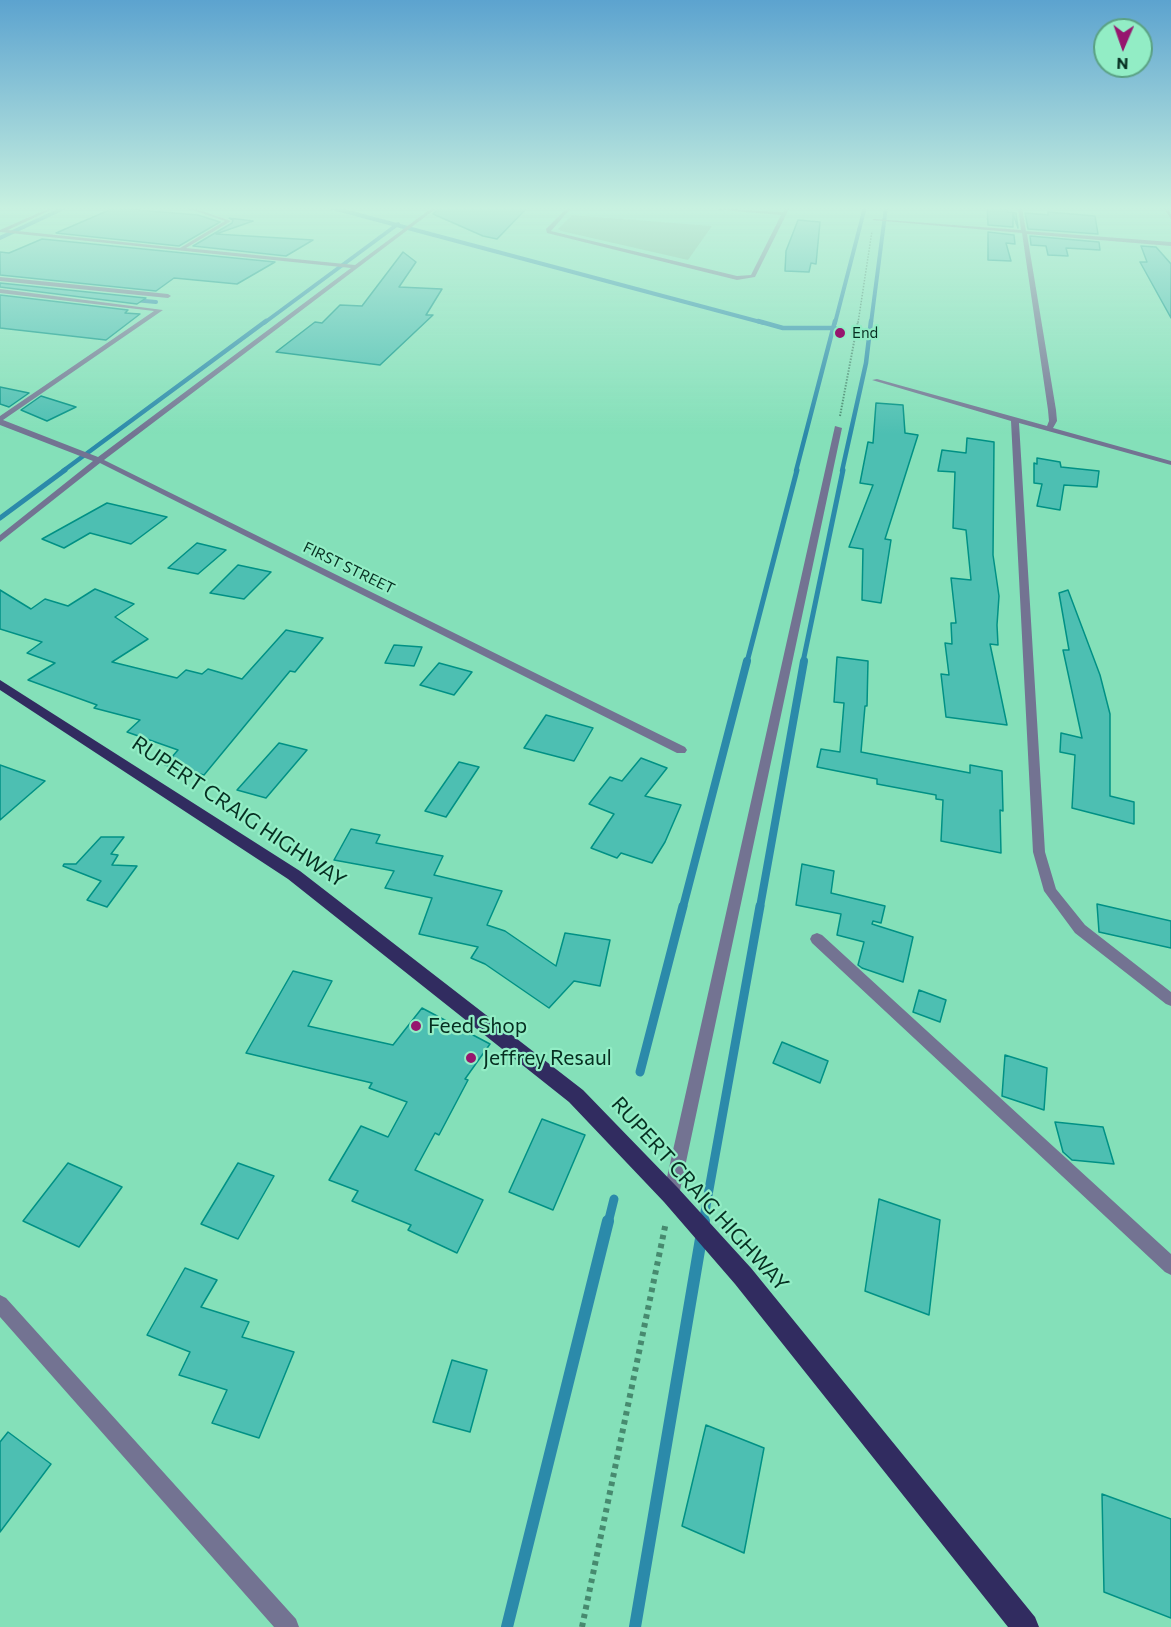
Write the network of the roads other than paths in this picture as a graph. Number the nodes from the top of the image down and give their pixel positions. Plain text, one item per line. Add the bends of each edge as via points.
1 (37, 283) edge
2 (333, 283) edge
3 (1031, 283) edge
4 (0, 291) edge
5 (168, 297) dead end
6 (875, 380) dead end
7 (1014, 420) junction
8 (0, 421) edge
9 (838, 428) road end
10 (1049, 429) junction
11 (99, 460) junction
12 (1171, 463) edge
13 (0, 539) edge
14 (2, 689) edge
15 (681, 750) dead end
16 (817, 939) dead end
17 (1171, 1000) edge
18 (671, 1195) junction
19 (1171, 1266) edge
20 (0, 1304) edge
21 (288, 1627) edge
22 (1025, 1627) edge

1 - 5 street
2 - 11 street
3 - 10 street via 1052,410
4 - 8 street via 160,310
6 - 7 street
7 - 10 street
7 - 17 street via 1039,852 1050,891 1080,929
8 - 11 street, FIRST STREET
9 - 18 street
10 - 12 street
11 - 13 street
11 - 15 street, FIRST STREET
14 - 18 main road, RUPERT CRAIG HIGHWAY via 294,875 576,1096
16 - 19 street
18 - 22 main road, RUPERT CRAIG HIGHWAY via 727,1258
20 - 21 street

